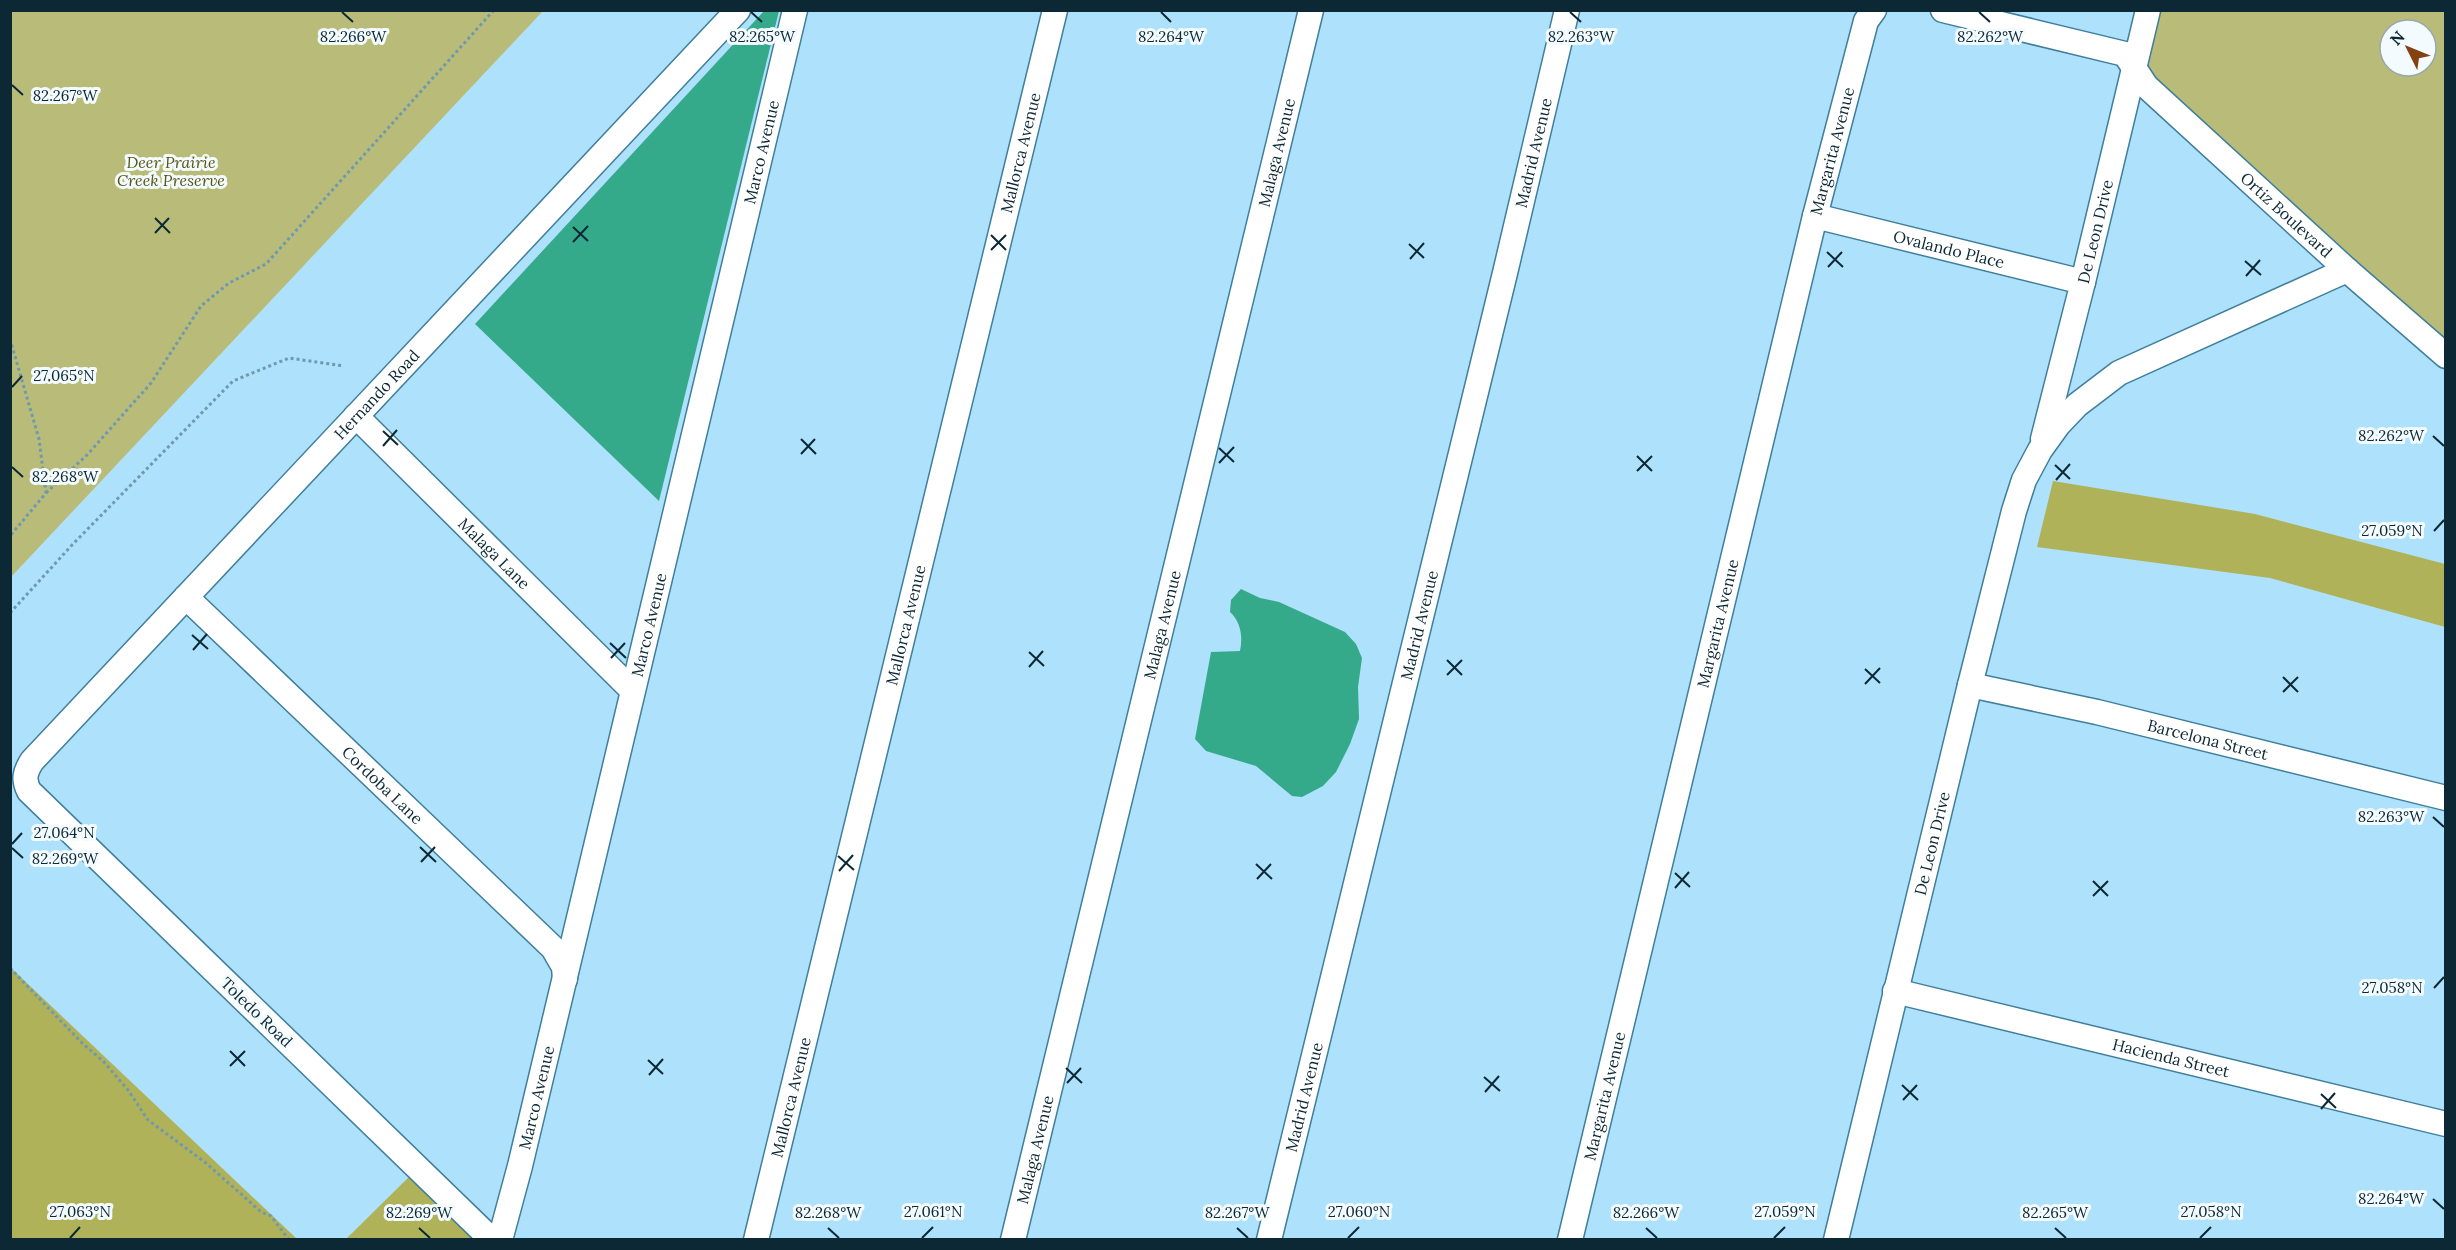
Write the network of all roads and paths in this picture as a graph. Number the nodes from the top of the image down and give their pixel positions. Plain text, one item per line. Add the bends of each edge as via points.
1 (494, 10) edge
2 (738, 10) edge
3 (795, 10) edge
4 (1055, 10) edge
5 (1311, 10) edge
6 (1567, 10) edge
7 (1874, 10) edge
8 (1943, 10) edge
9 (2148, 10) edge
10 (2133, 67) junction
11 (1815, 216) junction
12 (2347, 270) junction
13 (2083, 282) junction
14 (10, 339) edge
15 (2445, 356) edge
16 (344, 366) dead end
17 (356, 416) junction
18 (2040, 450) junction
19 (46, 493) junction
20 (10, 536) edge
21 (186, 597) junction
22 (10, 613) edge
23 (1970, 685) junction
24 (632, 690) junction
25 (25, 783) joint
26 (2445, 798) edge
27 (10, 968) edge
28 (565, 979) junction
29 (1895, 991) junction
30 (2445, 1124) edge
31 (289, 1239) edge
32 (492, 1239) edge
33 (500, 1239) edge
34 (756, 1239) edge
35 (1013, 1239) edge
36 (1269, 1239) edge
37 (1570, 1239) edge
38 (1836, 1239) edge

1 - 19 path via 266,264 229,283 201,306 150,383 87,455
2 - 17 street, Hernando Road
3 - 24 street, Marco Avenue
4 - 34 street, Mallorca Avenue
5 - 35 street, Malaga Avenue
6 - 36 street, Madrid Avenue
7 - 11 street, Margarita Avenue via 1866,21
8 - 10 street via 2125,54
9 - 10 street, De Leon Drive
10 - 12 street, Ortiz Boulevard via 2146,86
10 - 13 street, De Leon Drive
11 - 13 street, Ovalando Place
11 - 37 street, Margarita Avenue
12 - 15 street, Ortiz Boulevard
12 - 18 street, De Leon Drive via 2119,373 2077,405
13 - 18 street, De Leon Drive
14 - 19 path via 39,439
16 - 22 path via 289,358 233,381
17 - 21 street, Hernando Road
17 - 24 street, Malaga Lane
18 - 23 street, De Leon Drive via 2014,511
19 - 20 path
21 - 25 street, Hernando Road via 32,761
21 - 28 street, Cordoba Lane via 553,948 560,957
23 - 26 street, Barcelona Street via 2097,712
23 - 29 street, De Leon Drive
24 - 28 street, Marco Avenue
25 - 32 street, Toledo Road via 37,800
27 - 31 path via 103,1061 148,1120 206,1163 261,1212 272,1216
28 - 33 street, Marco Avenue
29 - 30 street, Hacienda Street
29 - 38 street, De Leon Drive

